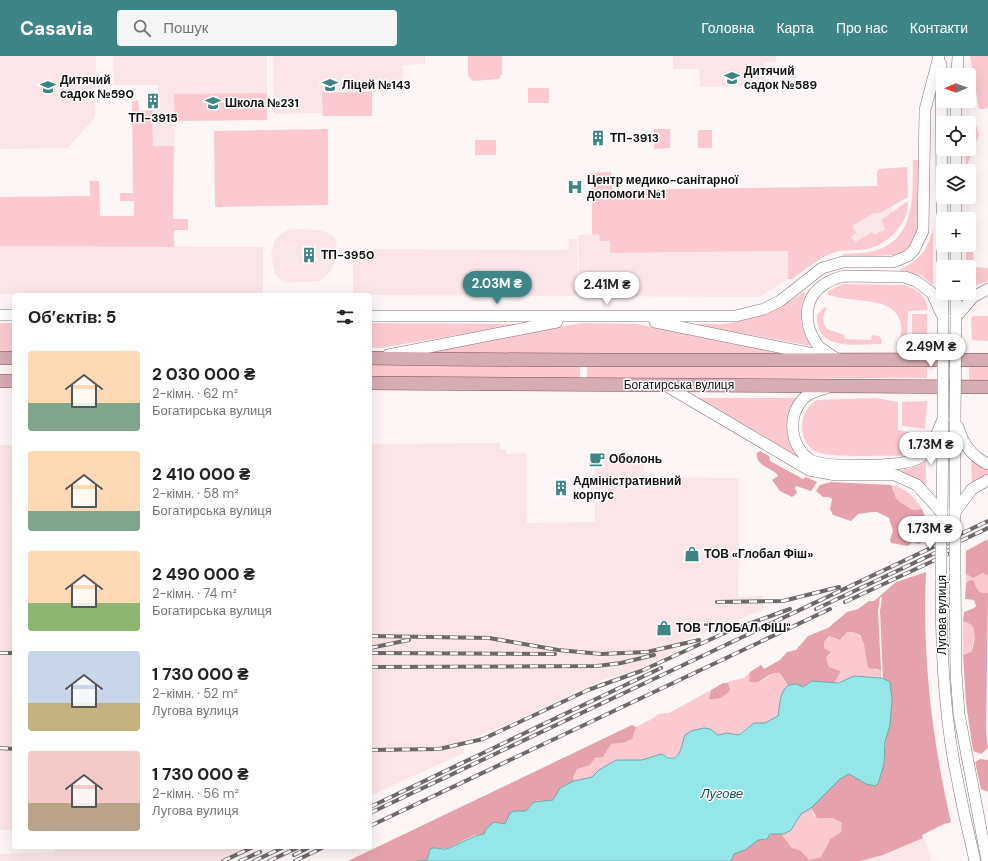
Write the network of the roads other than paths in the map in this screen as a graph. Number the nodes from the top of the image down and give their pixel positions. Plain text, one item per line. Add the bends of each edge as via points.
1 (940, 56) edge
2 (958, 56) edge
3 (957, 68) edge
4 (988, 289) edge
5 (956, 300) edge
6 (0, 315) edge
7 (12, 315) edge
8 (372, 316) edge
9 (583, 317) junction
10 (943, 317) junction
11 (956, 317) junction
12 (631, 318) junction
13 (0, 358) edge
14 (12, 358) edge
15 (372, 358) edge
16 (372, 358) edge
17 (837, 359) junction
18 (988, 360) edge
19 (0, 381) edge
20 (12, 381) edge
21 (372, 383) edge
22 (664, 385) junction
23 (834, 386) junction
24 (988, 387) edge
25 (955, 418) junction
26 (943, 419) junction
27 (988, 464) edge
28 (988, 480) edge
29 (942, 518) junction
30 (955, 518) junction
31 (975, 861) edge
32 (987, 861) edge

1 - 10 main road, Лугова вулиця
1 - 12 main road, Богатирська вулиця via 925,110 923,231 919,242 908,256 893,262 843,262 822,268 780,301 750,314 718,318
2 - 3 main road
4 - 11 main road via 973,297
5 - 11 main road, Лугова вулиця
6 - 7 main road
8 - 9 main road, Богатирська вулиця
9 - 12 main road, Богатирська вулиця
9 - 15 main road
10 - 17 main road via 928,288 904,277 844,276 834,279 815,292 807,312 811,333 818,346
10 - 26 main road, Лугова вулиця, bridge
11 - 25 main road, Лугова вулиця, bridge
12 - 17 main road, Богатирська вулиця
13 - 14 main road
16 - 17 main road, Богатирська вулиця
17 - 18 main road, Богатирська вулиця
19 - 20 main road
21 - 22 main road, Богатирська вулиця
22 - 23 main road, Богатирська вулиця
22 - 29 main road via 809,470 830,475 896,475 907,479 917,485
23 - 24 main road, Богатирська вулиця
23 - 26 main road via 816,390 803,398 794,420 794,440 809,459 816,463 890,465 910,461 925,454
25 - 27 main road via 960,435 970,452
25 - 30 main road, Лугова вулиця
26 - 29 main road, Лугова вулиця
28 - 30 main road via 972,489
29 - 31 main road, Лугова вулиця, bridge via 943,674 947,716
30 - 32 main road, Лугова вулиця, bridge via 956,673 959,714

